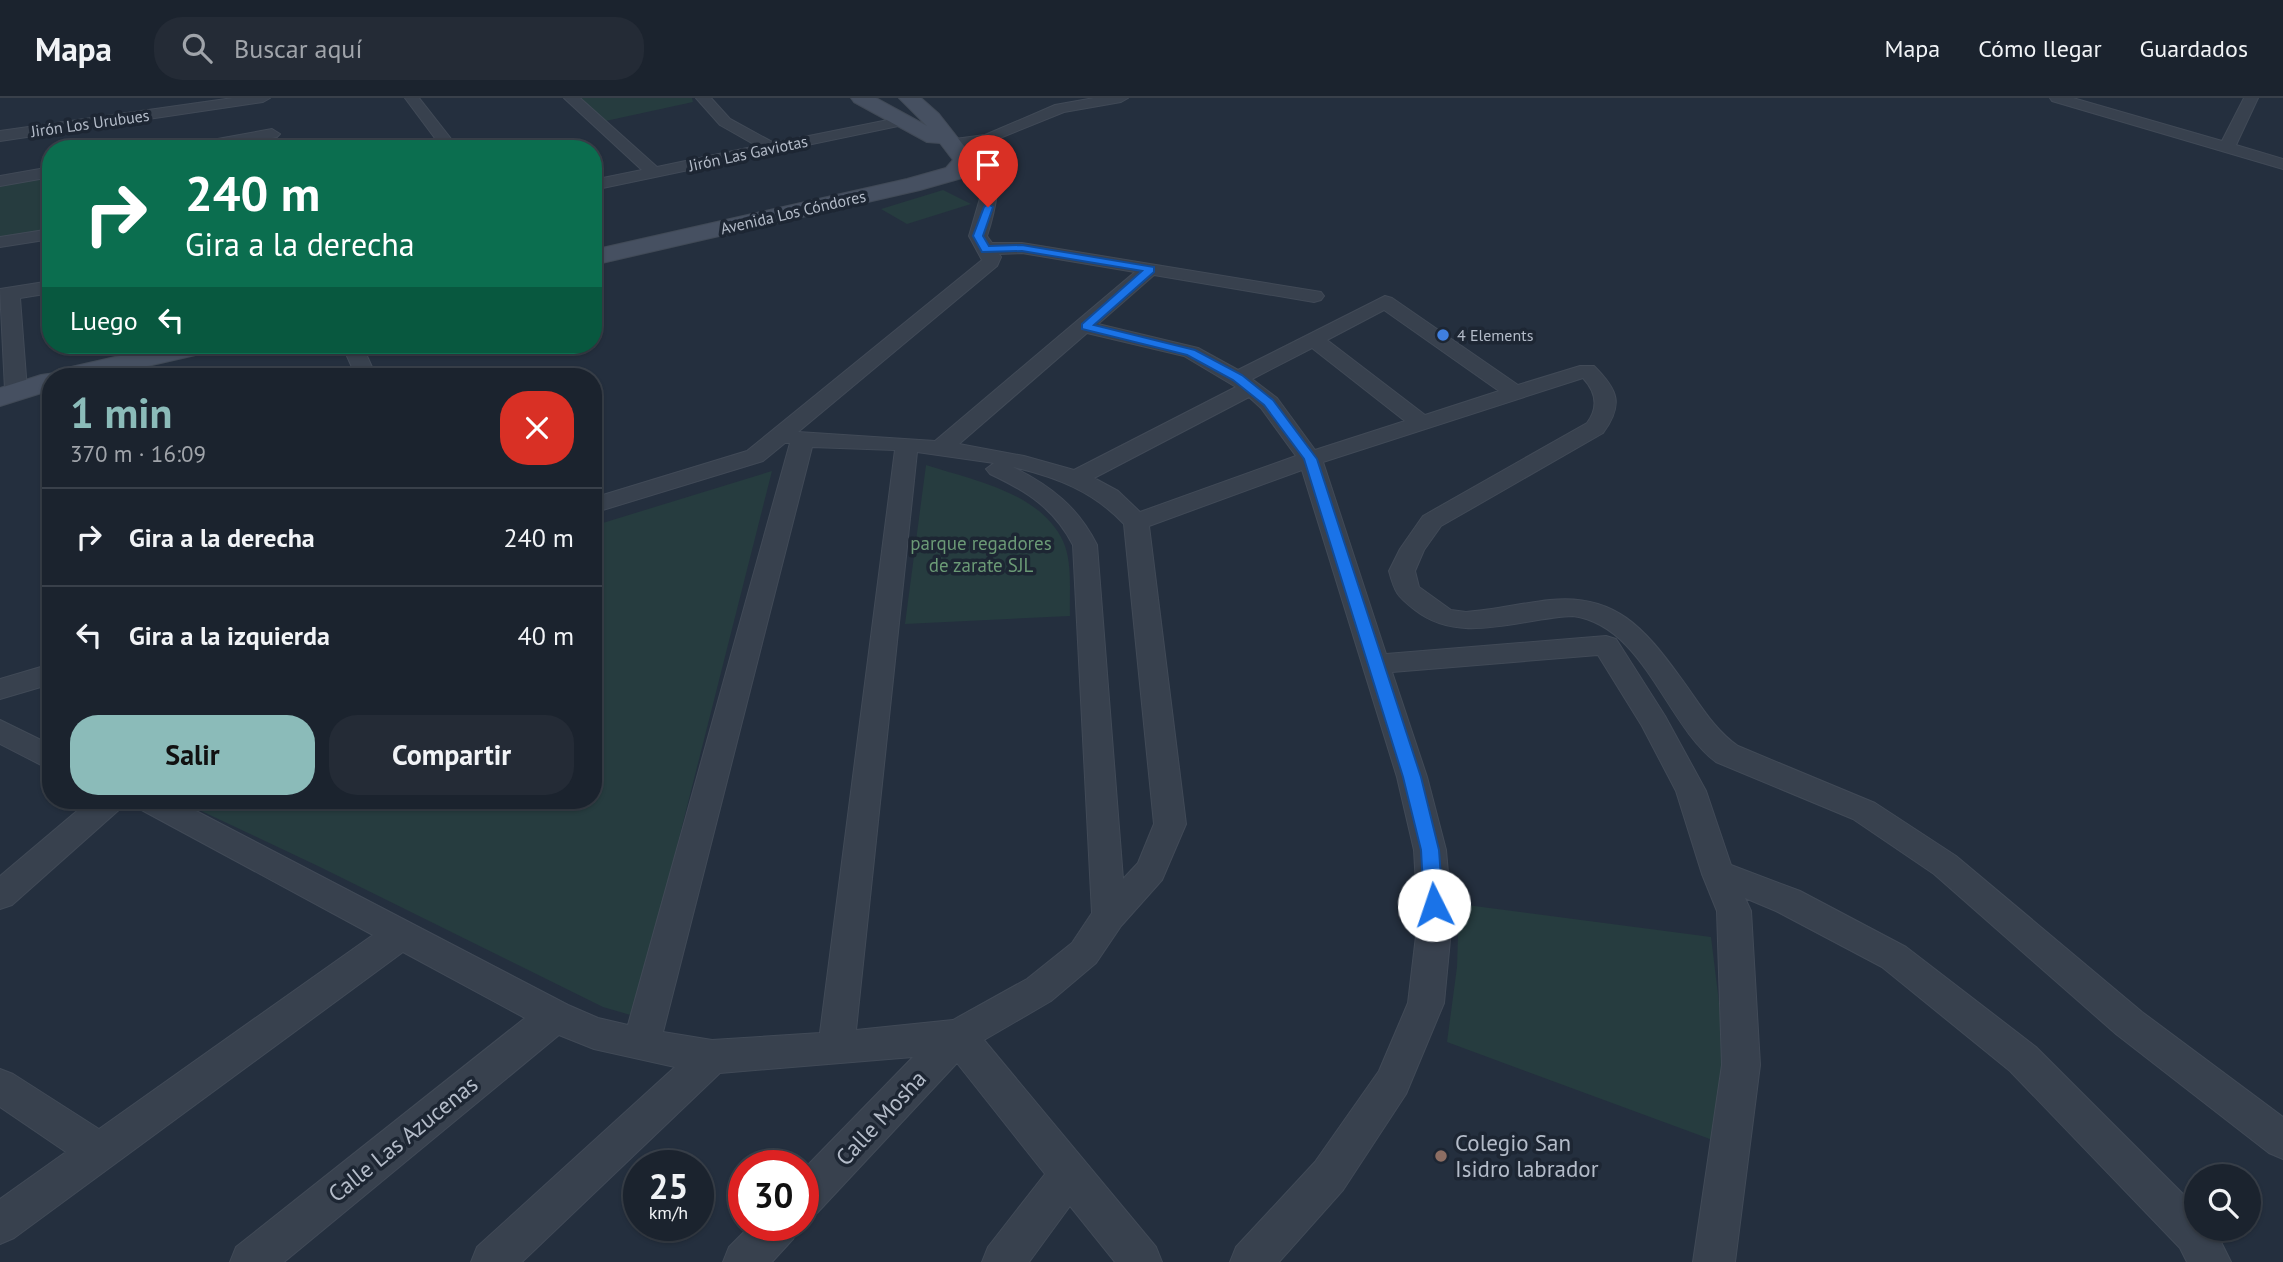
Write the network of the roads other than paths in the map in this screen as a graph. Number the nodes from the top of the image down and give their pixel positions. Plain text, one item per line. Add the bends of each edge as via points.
1 (412, 98) edge
2 (571, 98) edge
3 (703, 98) edge
4 (861, 98) edge
5 (909, 98) edge
6 (1121, 98) edge
7 (2057, 98) edge
8 (2251, 98) edge
9 (262, 110) edge
10 (903, 121) junction
11 (0, 136) edge
12 (207, 140) edge
13 (277, 140) edge
14 (444, 140) edge
15 (961, 143) junction
16 (2227, 147) junction
17 (771, 148) junction
18 (2283, 164) edge
19 (653, 173) junction
20 (42, 174) edge
21 (0, 181) edge
22 (602, 183) edge
23 (42, 235) edge
24 (0, 242) edge
25 (986, 249) junction
26 (602, 256) edge
27 (1150, 269) junction
28 (42, 288) edge
29 (5, 294) edge
30 (1314, 296) dead end
31 (1086, 327) junction
32 (1314, 340) junction
33 (170, 354) edge
34 (118, 368) edge
35 (1245, 382) junction
36 (42, 384) edge
37 (1515, 393) junction
38 (8, 394) edge
39 (1420, 422) junction
40 (791, 438) junction
41 (907, 444) junction
42 (950, 450) junction
43 (1310, 459) junction
44 (1077, 478) junction
45 (602, 503) edge
46 (1136, 522) junction
47 (1377, 664) junction
48 (42, 677) edge
49 (0, 689) edge
50 (0, 731) edge
51 (42, 754) edge
52 (100, 809) edge
53 (166, 809) edge
54 (1718, 874) junction
55 (0, 895) edge
56 (1110, 916) junction
57 (401, 934) junction
58 (555, 1016) junction
59 (958, 1036) junction
60 (641, 1045) junction
61 (836, 1049) junction
62 (712, 1057) junction
63 (0, 1086) edge
64 (2283, 1140) edge
65 (99, 1152) junction
66 (1069, 1175) junction
67 (819, 1182) edge
68 (0, 1224) edge
69 (764, 1241) edge
70 (251, 1262) edge
71 (492, 1262) edge
72 (744, 1262) edge
73 (1003, 1262) edge
74 (1141, 1262) edge
75 (1251, 1262) edge
76 (1714, 1262) edge
77 (2210, 1262) edge

1 - 14 street
2 - 19 street
3 - 17 street via 725,122
4 - 10 main road
5 - 15 main road
6 - 15 street via 1060,108 988,139
7 - 16 street
8 - 16 street
9 - 11 street, Jirón Los Urubues
9 - 12 street
9 - 13 street
10 - 15 main road
10 - 17 street, Jirón Las Gaviotas
15 - 25 street via 988,153 988,207 978,236
15 - 26 main road, Avenida Los Cóndores via 964,160 954,173
16 - 18 street
17 - 19 street, Jirón Las Gaviotas
19 - 22 street, Jirón Las Gaviotas
20 - 21 street
23 - 24 street
25 - 27 street via 1022,248
25 - 40 street via 991,262
27 - 30 street
27 - 31 street
28 - 29 street
29 - 38 street
31 - 35 street via 1191,352
31 - 42 street
32 - 35 street
32 - 37 street via 1385,302
32 - 39 street
33 - 34 main road
35 - 43 street via 1269,403
35 - 44 street
36 - 38 main road
37 - 39 street
37 - 64 street via 1587,370 1600,383 1607,405 1595,428 1432,522 1402,571 1407,591 1445,617 1472,621 1530,610 1583,609 1610,617 1633,636 1712,743 1727,754 1864,811 1945,865 2129,1023
39 - 43 street
40 - 41 street
40 - 45 street via 755,456
40 - 60 street
41 - 42 street
41 - 61 street
42 - 44 street
42 - 56 street via 1051,497 1075,522 1085,545
43 - 46 street
43 - 47 street
44 - 46 street via 1103,491
46 - 56 street via 1170,824 1152,871
47 - 54 street via 1606,645 1692,792
47 - 75 street via 1430,850 1435,919 1426,1003 1393,1082 1329,1176
48 - 49 street
50 - 51 street
52 - 55 street
53 - 57 street
54 - 76 street via 1734,911 1741,1065
54 - 77 street via 1788,901 1836,926 1894,957 1930,985 2023,1059 2194,1234
56 - 59 street via 1084,953 1039,989
57 - 58 street
57 - 65 street
58 - 60 street via 594,1033
58 - 70 street, Calle Las Azucenas
59 - 61 street
59 - 66 street
59 - 67 street, Calle Mosha
60 - 62 street
61 - 62 street
62 - 71 street
63 - 65 street
65 - 68 street
66 - 73 street
66 - 74 street
69 - 72 street

